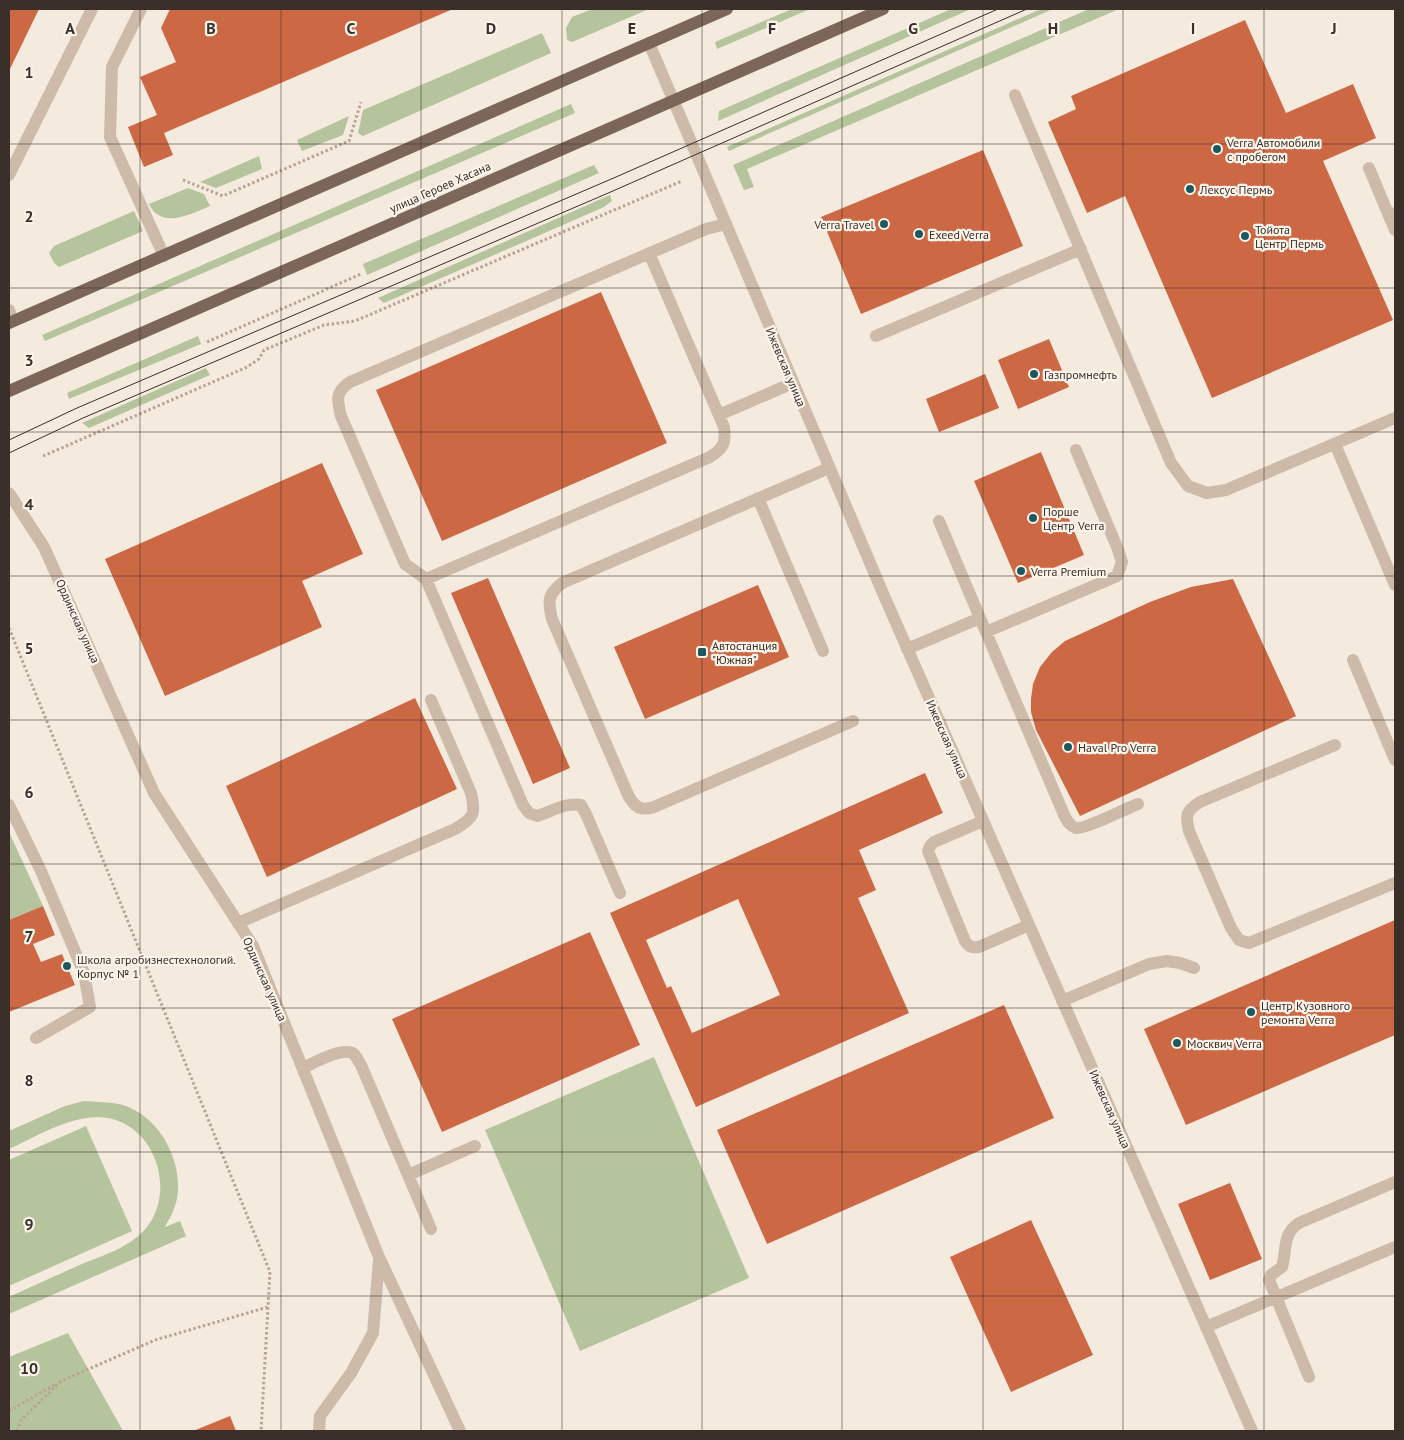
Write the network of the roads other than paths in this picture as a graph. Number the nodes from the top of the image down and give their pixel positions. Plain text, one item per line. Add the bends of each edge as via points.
1 (92, 9) edge
2 (141, 9) edge
3 (727, 9) edge
4 (883, 9) edge
5 (649, 44) junction
6 (1015, 95) dead end
7 (673, 100) junction
8 (1369, 168) dead end
9 (9, 176) edge
10 (1392, 214) edge
11 (726, 224) junction
12 (1395, 230) edge
13 (1081, 249) junction
14 (649, 253) junction
15 (164, 256) junction
16 (10, 318) edge
17 (876, 336) dead end
18 (793, 382) junction
19 (9, 392) edge
20 (719, 414) junction
21 (1395, 418) edge
22 (1336, 444) junction
23 (1076, 450) dead end
24 (829, 468) junction
25 (9, 493) edge
26 (758, 498) junction
27 (939, 521) dead end
28 (426, 580) junction
29 (1395, 585) edge
30 (980, 618) junction
31 (986, 632) junction
32 (907, 649) junction
33 (823, 651) dead end
34 (1353, 660) dead end
35 (431, 700) dead end
36 (854, 721) dead end
37 (1335, 745) dead end
38 (1395, 760) edge
39 (1138, 804) dead end
40 (9, 805) edge
41 (984, 821) junction
42 (1395, 883) edge
43 (620, 893) dead end
44 (238, 922) junction
45 (1029, 925) junction
46 (1194, 968) dead end
47 (1062, 1001) junction
48 (36, 1038) dead end
49 (303, 1068) junction
50 (475, 1146) dead end
51 (408, 1175) junction
52 (1395, 1182) edge
53 (431, 1229) dead end
54 (1395, 1247) edge
55 (379, 1257) junction
56 (1275, 1298) junction
57 (1206, 1328) junction
58 (1308, 1377) dead end
59 (318, 1431) edge
60 (460, 1431) edge
61 (1252, 1431) edge

1 - 9 street
2 - 15 street via 112,67 110,137
3 - 5 main road
4 - 7 main road, улица Героев Хасана
5 - 7 street, Ижевская улица
5 - 15 main road
6 - 13 street
7 - 11 street, Ижевская улица
7 - 19 main road, улица Героев Хасана
8 - 10 street
10 - 12 street
11 - 14 street
11 - 18 street, Ижевская улица
13 - 17 street
13 - 22 street via 1171,463 1188,486 1207,493 1226,490
14 - 20 street
14 - 28 street via 341,388 337,401 341,416 405,564
15 - 16 main road
18 - 20 street
18 - 24 street, Ижевская улица
20 - 28 street via 726,439 720,451 710,457
21 - 22 street
22 - 29 street
23 - 31 street via 1118,547 1122,562 1117,576
24 - 26 street
24 - 32 street, Ижевская улица
25 - 44 street, Ординская улица via 44,547 154,793
26 - 33 street
26 - 36 street via 552,590 549,604 552,619 617,770 635,807 644,810
27 - 30 street
28 - 43 street via 522,804 529,813 537,816 565,805 580,805
30 - 31 street
30 - 32 street
31 - 39 street via 1070,825 1078,828 1087,826
32 - 41 street, Ижевская улица
34 - 38 street
35 - 44 street via 471,793 474,809 467,822
37 - 42 street via 1200,802 1190,809 1186,818 1189,832 1231,928 1239,940 1249,944
40 - 48 street via 84,973 90,1008
41 - 45 street, Ижевская улица
41 - 45 street via 934,842 928,851 965,941 973,948
44 - 49 street, Ординская улица via 253,946
45 - 47 street, Ижевская улица
46 - 47 street via 1167,961 1149,964
47 - 57 street, Ижевская улица
49 - 51 street via 336,1053 354,1054
49 - 55 street, Ординская улица
50 - 51 street
51 - 53 street
52 - 56 street via 1290,1228 1282,1268 1269,1280
54 - 56 street
55 - 59 street, Ординская улица via 373,1333 351,1373 320,1416
55 - 60 street
56 - 57 street
56 - 58 street
57 - 61 street, Ижевская улица

